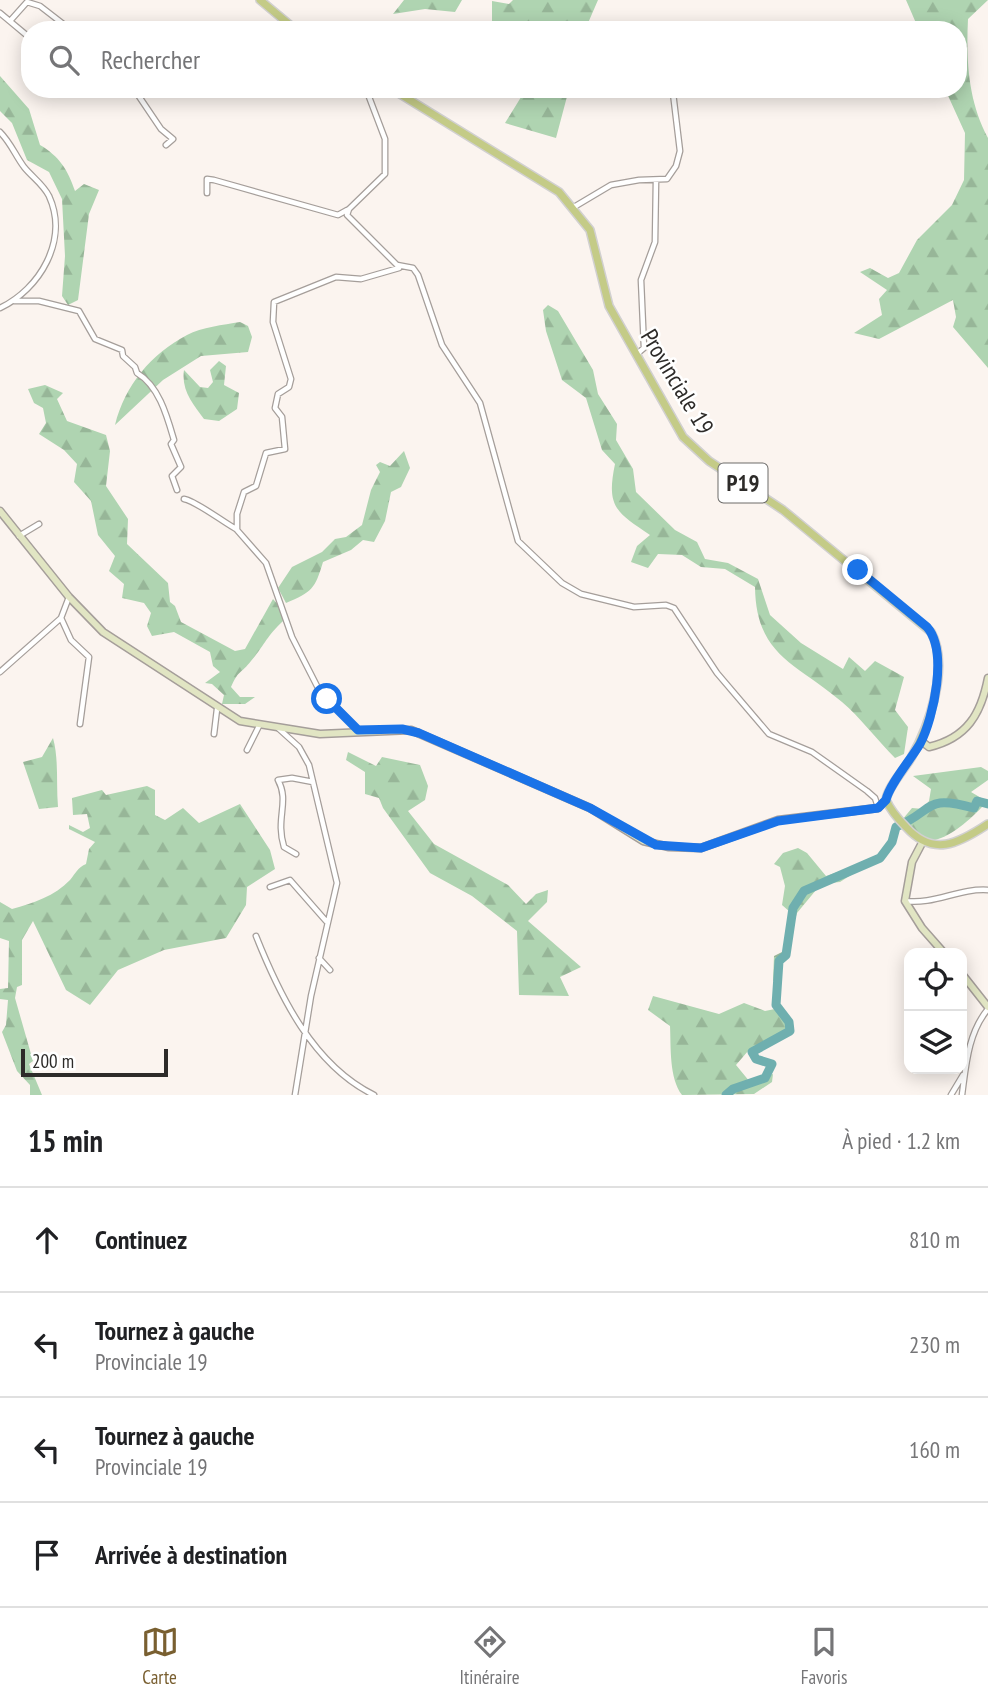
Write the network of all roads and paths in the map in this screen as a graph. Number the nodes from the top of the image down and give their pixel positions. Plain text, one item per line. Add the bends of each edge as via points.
1 (260, 0) edge
2 (0, 13) edge
3 (10, 20) junction
4 (59, 21) edge
5 (285, 21) edge
6 (21, 30) edge
7 (140, 98) edge
8 (369, 98) edge
9 (407, 98) edge
10 (673, 98) edge
11 (0, 132) edge
12 (166, 145) dead end
13 (656, 180) junction
14 (207, 193) dead end
15 (574, 207) junction
16 (349, 209) junction
17 (400, 268) junction
18 (14, 301) junction
19 (0, 308) edge
20 (638, 353) junction
21 (177, 490) dead end
22 (184, 499) dead end
23 (0, 512) edge
24 (39, 524) dead end
25 (237, 530) junction
26 (19, 536) junction
27 (69, 597) junction
28 (61, 618) junction
29 (0, 672) edge
30 (988, 678) edge
31 (217, 709) junction
32 (80, 724) dead end
33 (259, 726) junction
34 (277, 727) junction
35 (358, 730) junction
36 (214, 734) dead end
37 (921, 741) junction
38 (247, 750) dead end
39 (313, 782) junction
40 (886, 800) junction
41 (878, 808) junction
42 (988, 824) edge
43 (922, 843) junction
44 (296, 854) dead end
45 (270, 887) dead end
46 (988, 890) edge
47 (905, 901) junction
48 (326, 921) junction
49 (256, 936) dead end
50 (940, 948) edge
51 (319, 957) junction
52 (330, 970) dead end
53 (967, 981) edge
54 (988, 1008) edge
55 (306, 1034) junction
56 (967, 1064) edge
57 (965, 1074) joint
58 (295, 1095) edge
59 (374, 1095) edge
60 (951, 1095) edge
61 (962, 1095) edge

1 - 5 main road
2 - 3 street
3 - 4 street via 27,2
3 - 6 street
7 - 12 street via 161,129 171,134 173,139
8 - 16 street via 385,139 385,174
9 - 15 main road, Provinciale 19 / P19 via 559,192
10 - 13 street via 679,158 667,179
11 - 18 street via 43,187 55,217 54,242 43,269
13 - 15 street via 611,186
13 - 20 street via 656,234 641,280 644,348
14 - 16 street via 207,179 338,215
15 - 20 main road, Provinciale 19 / P19 via 592,235 609,306
16 - 17 street via 350,218
17 - 25 street via 361,279 336,277 274,302 273,322 291,379 289,387 278,394 275,408 282,417 285,449 265,453 256,486 244,492
17 - 41 street via 416,270 442,345 480,403 518,541 562,583 581,594 634,607 674,608 717,673 769,734 812,752 867,791
18 - 19 street
18 - 21 street via 79,311 95,339 122,350 137,373 149,380 159,395 181,467 172,476
20 - 37 main road, Provinciale 19 / P19 via 695,451 783,510 931,632 937,654 936,682
22 - 25 street via 195,501
23 - 26 street
24 - 26 street
25 - 35 street via 266,563 292,638 318,688
26 - 27 street
27 - 28 street
27 - 31 street via 110,638
28 - 29 street
28 - 32 street via 72,640 89,657
30 - 37 street via 980,708 965,730 929,747
31 - 33 street
31 - 36 street
33 - 34 street
33 - 38 street
34 - 35 street via 320,734
34 - 39 street via 301,750
35 - 41 street via 419,733 590,808 643,841 669,847 701,848 778,821
37 - 40 main road, Provinciale 19 / P19
39 - 44 street via 278,780 285,801 278,828 284,847
39 - 48 street via 337,883
40 - 41 street
40 - 43 main road
42 - 43 main road via 944,846
43 - 47 street via 912,862
45 - 48 street via 290,880
46 - 47 street via 954,893 927,902
47 - 50 street
48 - 51 street
49 - 55 street
51 - 52 street
51 - 55 street
53 - 54 street
54 - 56 street via 974,1030
55 - 58 street
55 - 59 street via 330,1064
57 - 60 street
57 - 61 street

